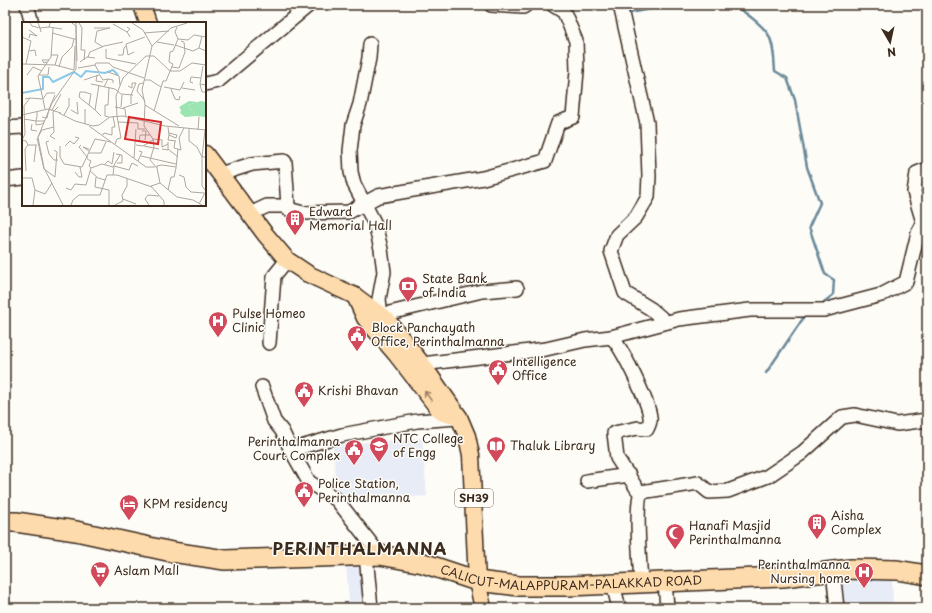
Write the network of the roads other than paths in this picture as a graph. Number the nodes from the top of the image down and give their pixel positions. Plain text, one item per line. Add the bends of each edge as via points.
1 (27, 5) edge
2 (142, 5) edge
3 (309, 5) edge
4 (492, 5) edge
5 (526, 5) edge
6 (553, 5) edge
7 (620, 5) edge
8 (32, 22) edge
9 (148, 22) edge
10 (370, 44) dead end
11 (206, 84) edge
12 (22, 127) edge
13 (5, 128) edge
14 (206, 155) edge
15 (927, 169) edge
16 (220, 174) junction
17 (22, 178) edge
18 (5, 180) edge
19 (365, 202) junction
20 (288, 206) junction
21 (250, 214) junction
22 (925, 222) edge
23 (287, 260) junction
24 (517, 288) dead end
25 (355, 296) junction
26 (381, 315) junction
27 (666, 322) junction
28 (611, 337) junction
29 (269, 343) dead end
30 (422, 364) junction
31 (262, 387) dead end
32 (459, 417) junction
33 (927, 420) edge
34 (292, 450) junction
35 (629, 475) junction
36 (587, 481) dead end
37 (641, 492) junction
38 (5, 522) edge
39 (373, 555) junction
40 (833, 572) junction
41 (927, 575) edge
42 (477, 581) junction
43 (665, 582) junction
44 (641, 583) junction
45 (613, 584) junction
46 (371, 608) edge
47 (483, 608) edge
48 (619, 608) edge
49 (667, 608) edge
50 (837, 608) edge

1 - 8 street
2 - 9 main road
3 - 11 street via 218,81
4 - 5 street
6 - 19 street via 564,12 576,41 576,79 573,117 558,123 545,161 489,177 378,196
7 - 27 street via 647,123 648,197 636,217 617,234 611,251 625,293
10 - 19 street via 350,151 354,184
12 - 13 street
14 - 16 main road
15 - 22 street via 917,173 914,192
16 - 20 street via 252,164 284,161
16 - 21 main road
17 - 18 street
19 - 20 street via 349,212 323,214 304,213 288,209
19 - 26 street via 375,224 384,272 379,299
20 - 21 street via 267,206
21 - 23 main road
22 - 27 street via 918,233 906,282 882,295 824,310 750,310
23 - 25 main road via 308,274
23 - 29 street via 274,276
24 - 26 street via 482,291
25 - 26 main road, SH39
32 -> 25 main road via 443,413 437,408 365,318
26 - 30 main road, SH39
27 - 28 street
28 - 30 street via 546,349
28 - 35 street via 620,347 642,390 651,418 647,429 638,428 614,433 617,458
30 - 32 main road, SH39
31 - 34 street via 274,421
32 - 34 street via 418,421 342,435
32 - 42 main road, SH39 via 471,455
33 - 37 street via 897,424 855,415 842,417 802,453 768,476 728,491 709,492 698,484
34 - 39 street via 309,482 337,500
35 - 36 street
35 - 37 street
37 - 44 street
38 - 39 highway, CALICUT-MALAPPURAM-PALAKKAD ROAD via 76,531 172,552 226,560
39 - 42 highway, CALICUT-MALAPPURAM-PALAKKAD ROAD via 422,563
39 - 46 street
40 - 41 highway, CALICUT-MALAPPURAM-PALAKKAD ROAD via 896,570
40 - 43 highway, CALICUT-MALAPPURAM-PALAKKAD ROAD
40 - 50 street
42 - 45 highway, CALICUT-MALAPPURAM-PALAKKAD ROAD via 519,586
42 - 47 main road
43 - 44 highway, CALICUT-MALAPPURAM-PALAKKAD ROAD
43 - 49 street
44 - 45 highway, CALICUT-MALAPPURAM-PALAKKAD ROAD
45 - 48 street

